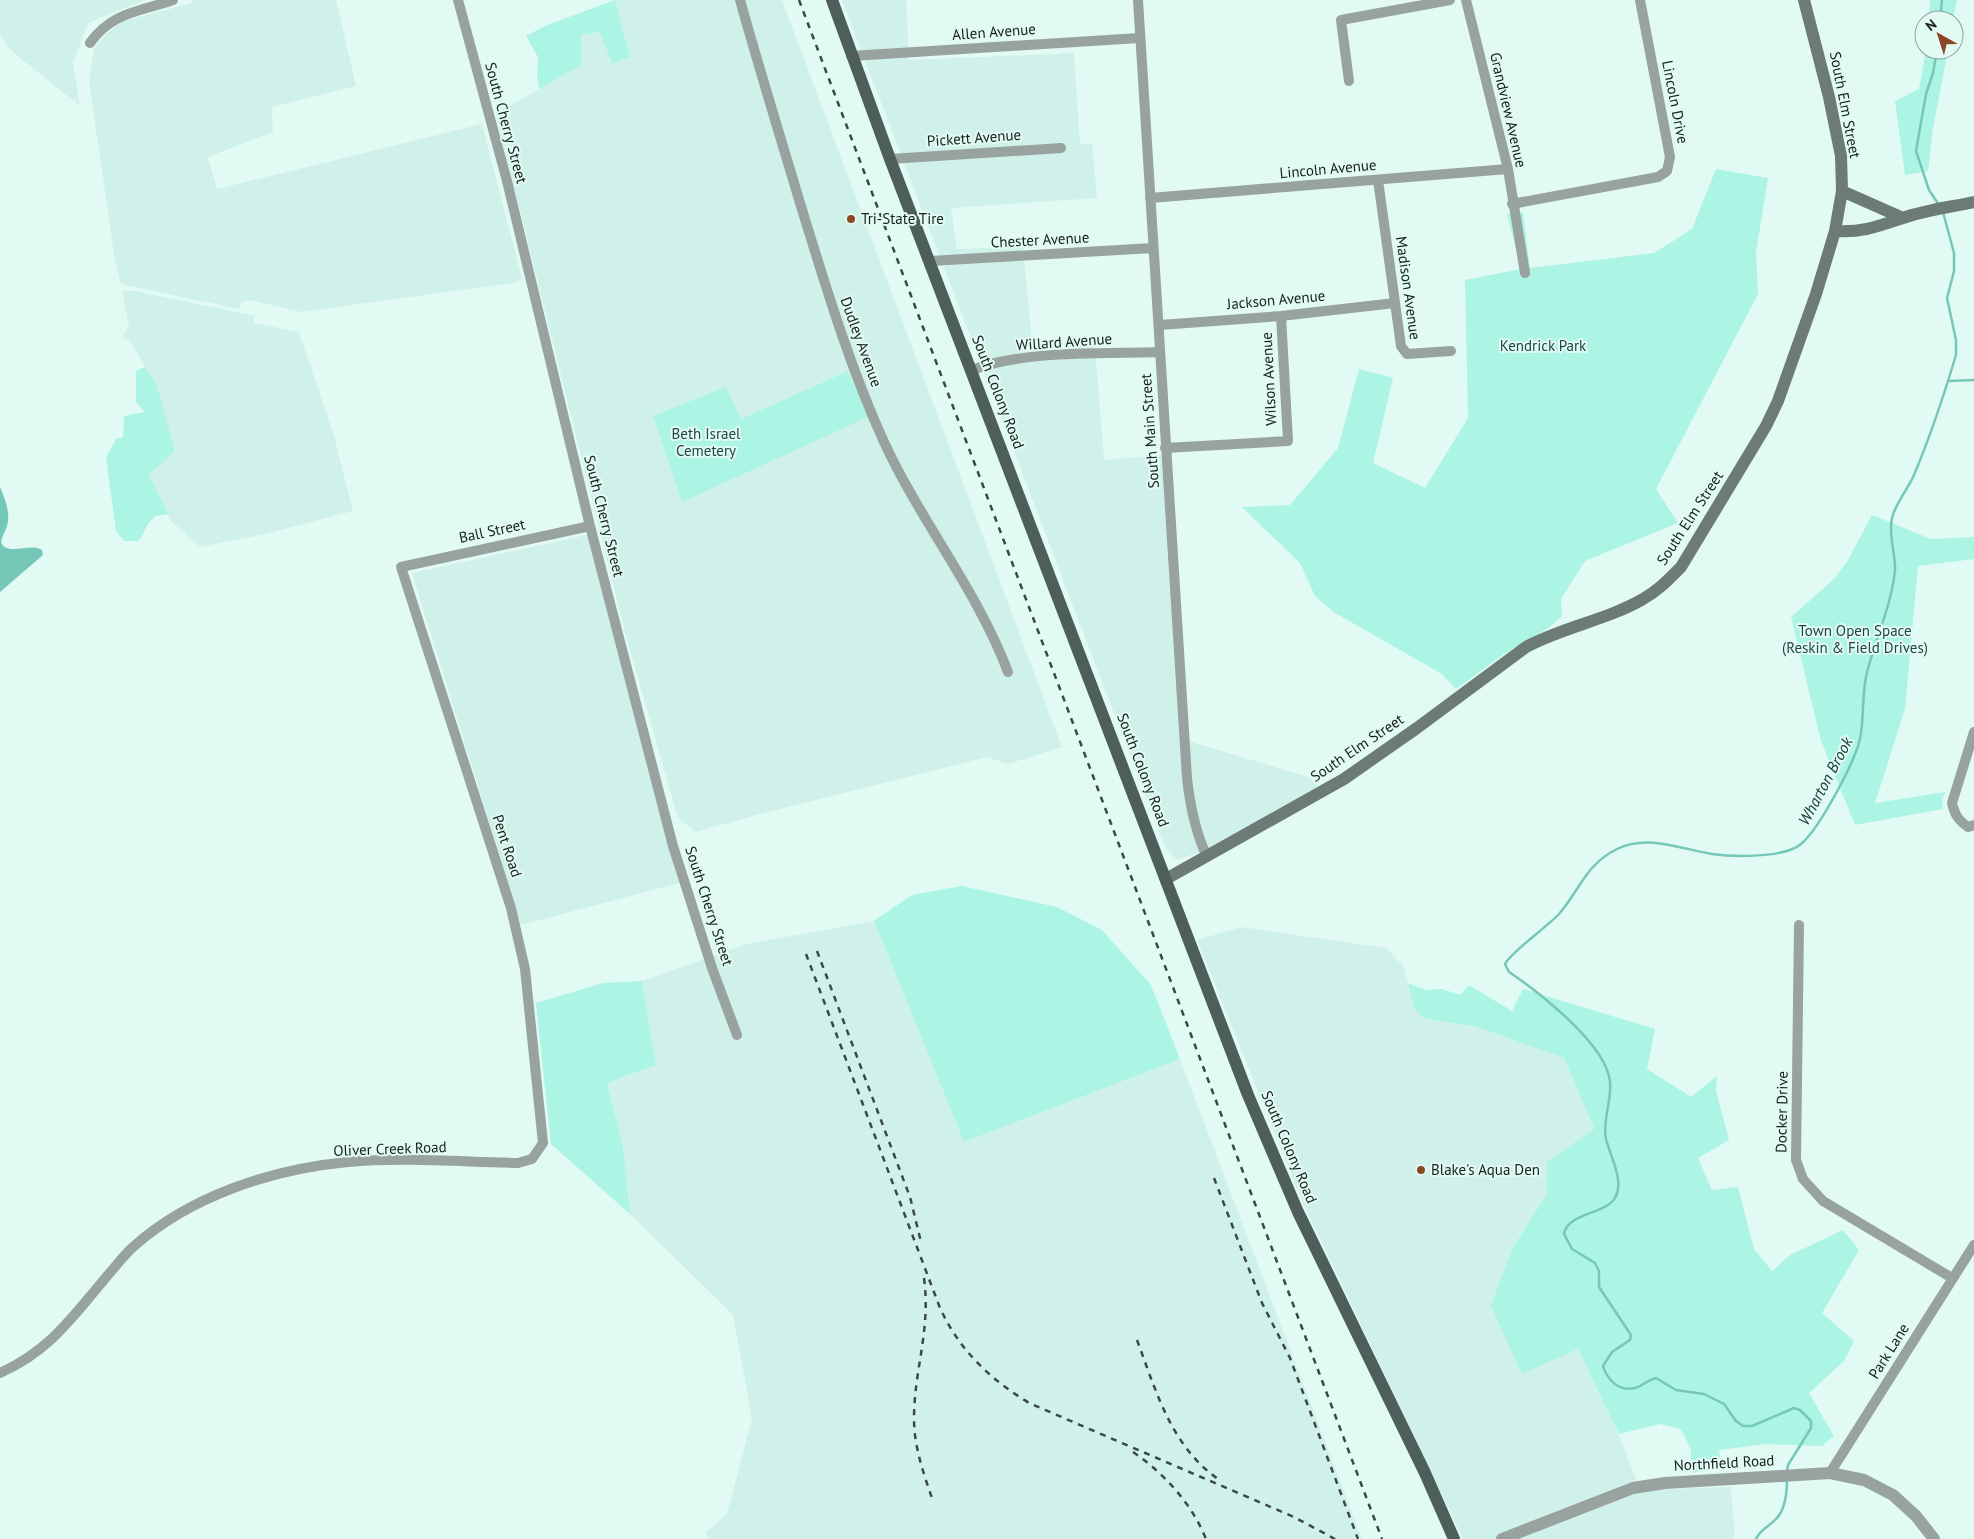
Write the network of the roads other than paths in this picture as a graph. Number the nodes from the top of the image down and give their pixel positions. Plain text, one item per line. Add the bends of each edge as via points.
1 (173, 0) edge
2 (458, 0) edge
3 (740, 0) edge
4 (832, 0) edge
5 (1138, 0) edge
6 (1450, 0) edge
7 (1466, 0) edge
8 (1640, 0) edge
9 (1804, 0) edge
10 (1139, 38) junction
11 (90, 43) dead end
12 (851, 56) junction
13 (1349, 81) dead end
14 (1061, 148) dead end
15 (890, 159) junction
16 (1508, 169) junction
17 (1378, 180) junction
18 (1842, 191) junction
19 (1150, 198) junction
20 (1974, 202) edge
21 (1512, 204) junction
22 (1903, 218) junction
23 (1836, 230) junction
24 (1153, 248) junction
25 (930, 261) junction
26 (1525, 273) dead end
27 (1394, 303) junction
28 (1281, 316) junction
29 (1160, 325) junction
30 (1451, 351) dead end
31 (1160, 352) junction
32 (972, 370) junction
33 (1166, 448) junction
34 (590, 526) junction
35 (401, 567) joint
36 (1008, 672) dead end
37 (1974, 732) edge
38 (1971, 826) edge
39 (1207, 857) junction
40 (1166, 879) junction
41 (1799, 925) dead end
42 (737, 1035) dead end
43 (543, 1142) joint
44 (1974, 1244) edge
45 (1952, 1278) junction
46 (0, 1372) edge
47 (1830, 1473) junction
48 (1454, 1539) edge
49 (1502, 1539) edge
50 (1934, 1539) edge

1 - 11 street via 114,19
2 - 34 street, South Cherry Street via 507,181
3 - 36 street, Dudley Avenue via 853,368 885,444 977,603
4 - 12 main road, South Colony Road
5 - 10 street, South Main Street
6 - 13 street via 1340,20
7 - 16 street, Grandview Avenue
8 - 21 street, Lincoln Drive via 1670,157 1667,171 1658,177
9 - 18 main road, South Elm Street via 1837,133
10 - 12 street, Allen Avenue
10 - 19 street, South Main Street
12 - 15 main road, South Colony Road
14 - 15 street, Pickett Avenue
15 - 25 main road, South Colony Road
16 - 17 street, Lincoln Avenue
16 - 21 street, Grandview Avenue
17 - 19 street, Lincoln Avenue
17 - 27 street, Madison Avenue
18 - 22 main road
18 - 23 main road, South Elm Street
19 - 24 street, South Main Street
20 - 22 main road
21 - 26 street, Grandview Avenue
22 - 23 main road via 1857,232
23 - 39 main road, South Elm Street via 1774,409 1690,554 1667,582 1631,605 1543,637 1526,647 1358,770
24 - 25 street, Chester Avenue
24 - 29 street, South Main Street
25 - 32 main road, South Colony Road
27 - 28 street, Jackson Avenue
27 - 30 street, Madison Avenue via 1403,351 1407,354
28 - 29 street, Jackson Avenue
28 - 33 street, Wilson Avenue via 1288,441
29 - 31 street, South Main Street
31 - 32 street, Willard Avenue via 1034,357
31 - 33 street, South Main Street
32 - 40 main road, South Colony Road
33 - 39 street, South Main Street via 1187,778 1191,810
34 - 35 street, Ball Street
34 - 42 street, South Cherry Street via 675,851
35 - 43 street, Pent Road via 511,908 525,969
37 - 38 street via 1952,803 1960,822
39 - 40 main road, South Elm Street
40 - 48 main road, South Colony Road via 1248,1095 1281,1172
41 - 45 street, Docker Drive via 1796,1160 1803,1180 1823,1202
43 - 46 street, Oliver Creek Road via 532,1159 518,1163 348,1162 288,1172 224,1192 185,1210 132,1248 55,1337 30,1358
44 - 45 street, Park Lane
45 - 47 street, Park Lane
47 - 49 street, Northfield Road via 1665,1482 1633,1488
47 - 50 street, Northfield Road via 1864,1480 1894,1496

